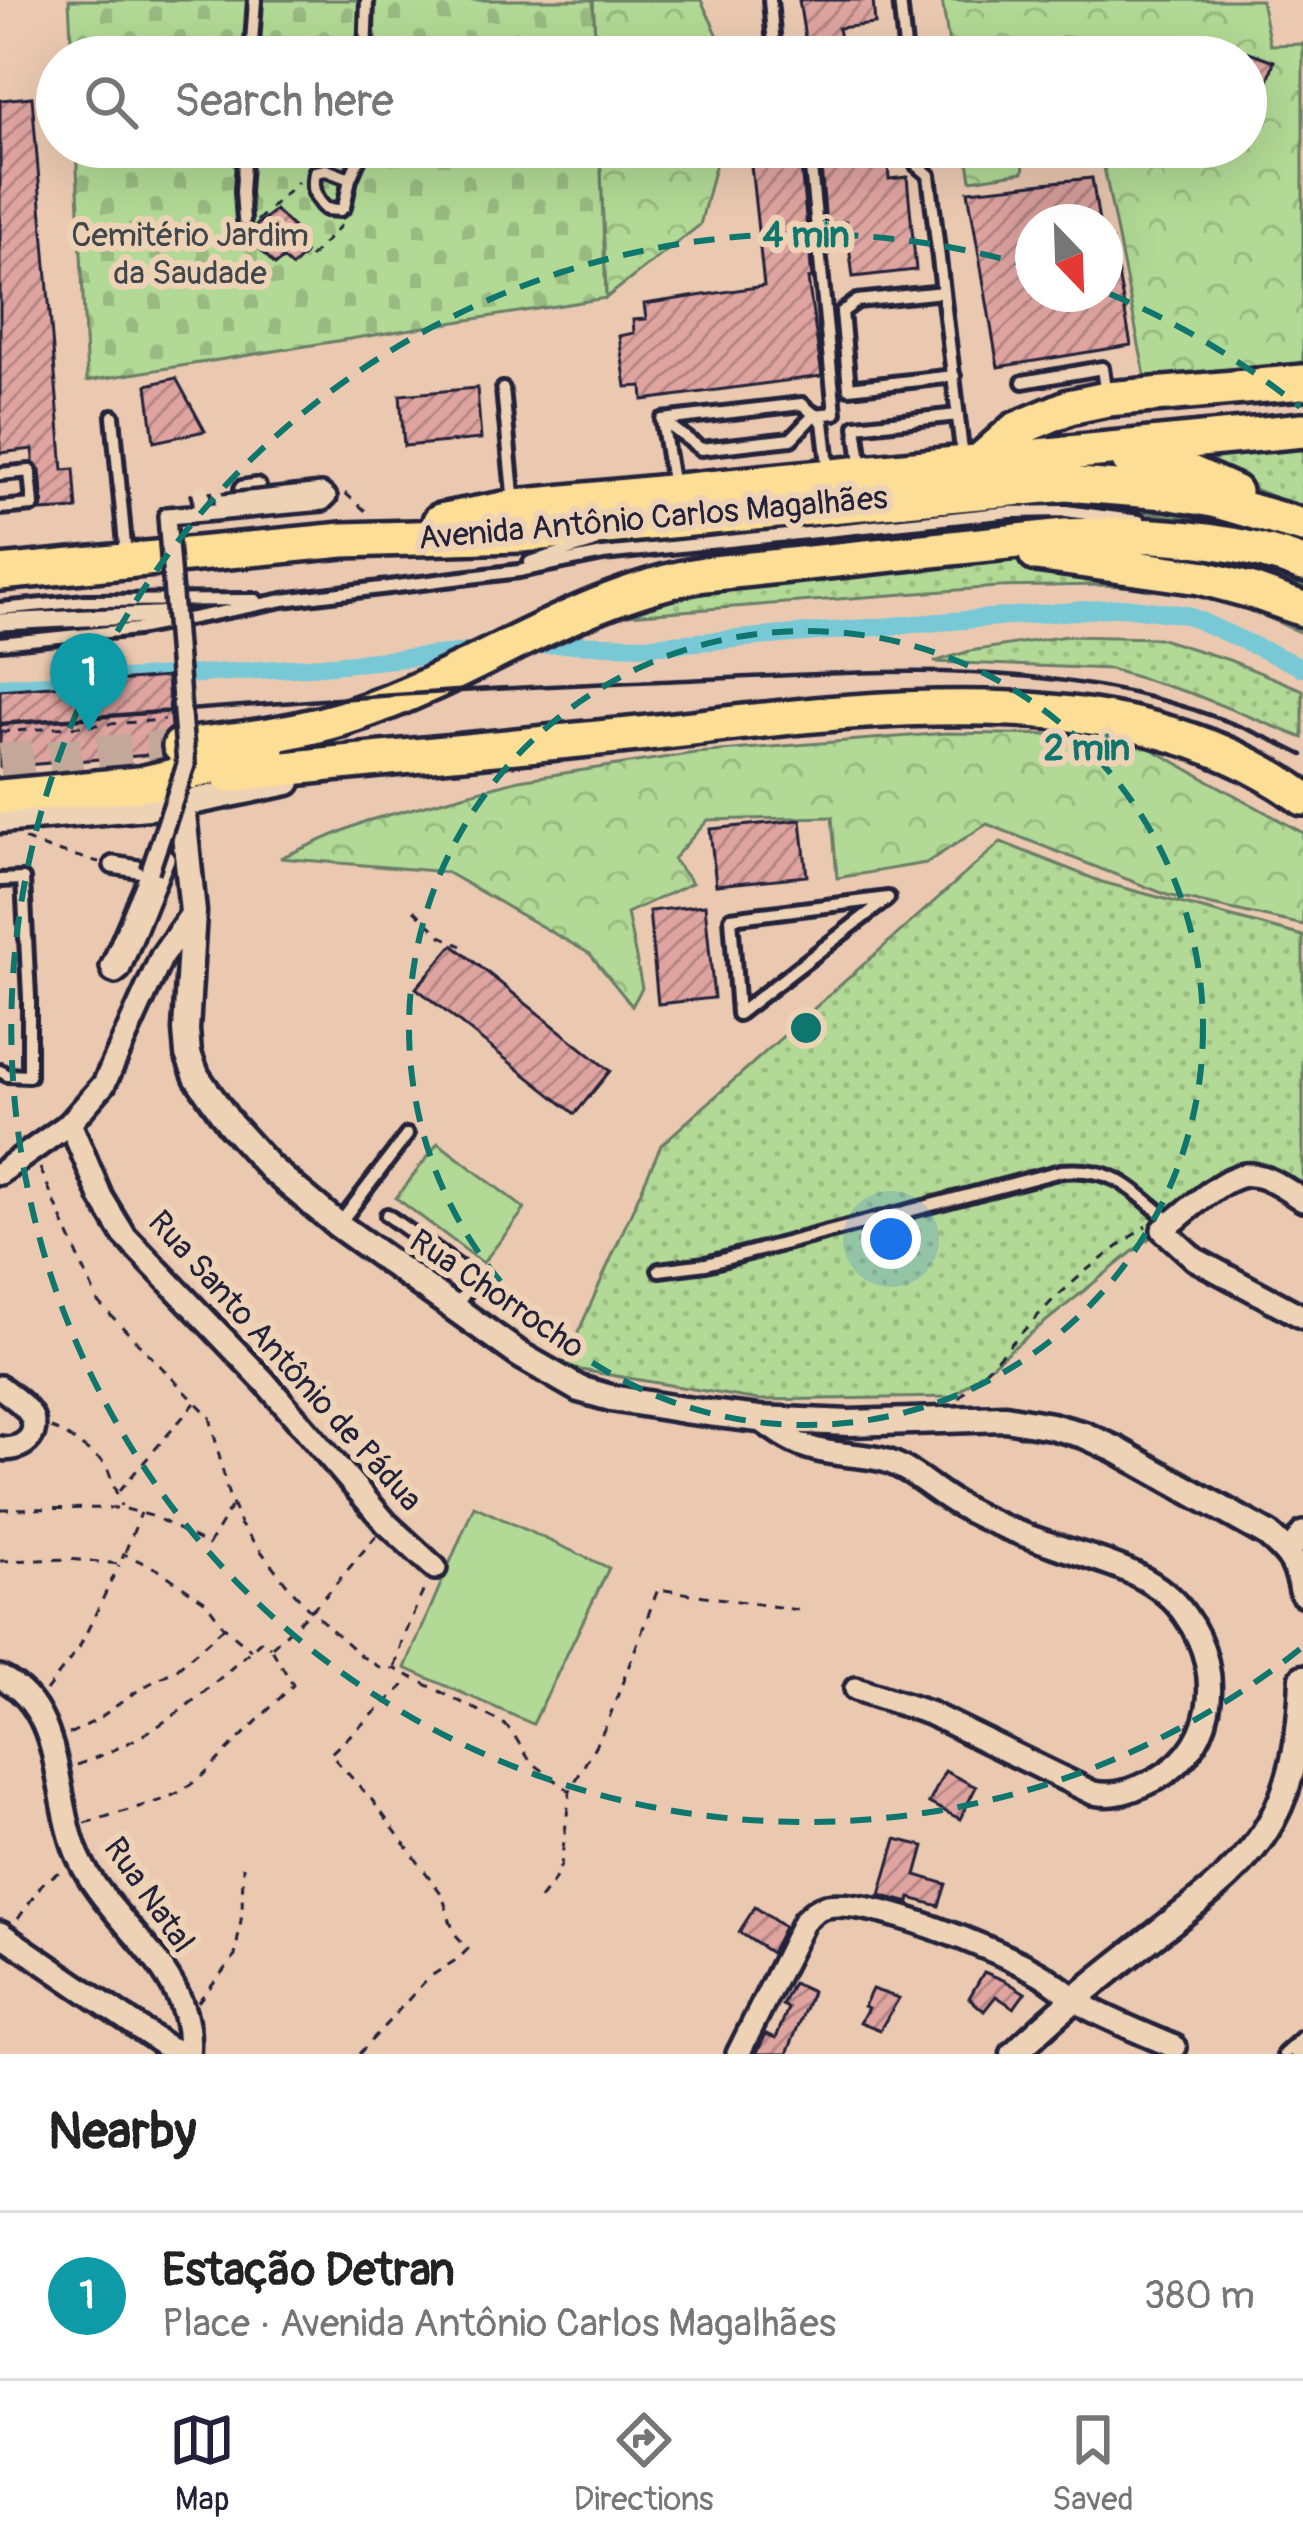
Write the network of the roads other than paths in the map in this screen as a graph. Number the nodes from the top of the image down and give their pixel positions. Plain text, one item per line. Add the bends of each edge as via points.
1 (255, 0) edge
2 (367, 0) edge
3 (770, 0) edge
4 (900, 0) edge
5 (252, 36) edge
6 (366, 36) edge
7 (773, 36) edge
8 (904, 36) edge
9 (244, 168) edge
10 (355, 168) edge
11 (811, 168) edge
12 (920, 168) edge
13 (350, 179) junction
14 (250, 221) road end
15 (943, 292) junction
16 (954, 376) junction
17 (1023, 382) dead end
18 (1303, 382) edge
19 (503, 388) dead end
20 (1107, 399) junction
21 (1303, 408) edge
22 (814, 415) junction
23 (113, 416) dead end
24 (958, 416) junction
25 (662, 420) junction
26 (1303, 430) edge
27 (987, 459) junction
28 (845, 473) junction
29 (0, 474) edge
30 (669, 506) junction
31 (515, 507) junction
32 (0, 508) edge
33 (203, 513) junction
34 (1301, 526) edge
35 (343, 540) junction
36 (974, 546) junction
37 (1242, 546) junction
38 (127, 561) junction
39 (1303, 564) edge
40 (0, 572) edge
41 (469, 577) junction
42 (283, 600) junction
43 (0, 609) edge
44 (1303, 609) edge
45 (175, 614) junction
46 (110, 621) dead end
47 (0, 626) edge
48 (0, 643) edge
49 (377, 706) junction
50 (180, 728) junction
51 (392, 758) junction
52 (135, 785) junction
53 (0, 796) edge
54 (1303, 798) edge
55 (182, 804) junction
56 (0, 820) edge
57 (166, 859) dead end
58 (113, 865) road end
59 (150, 871) junction
60 (0, 880) edge
61 (193, 912) junction
62 (738, 1014) joint
63 (0, 1071) edge
64 (70, 1123) junction
65 (407, 1135) dead end
66 (0, 1173) edge
67 (1303, 1200) edge
68 (388, 1215) dead end
69 (1168, 1218) junction
70 (338, 1225) junction
71 (658, 1270) dead end
72 (454, 1307) junction
73 (1303, 1317) edge
74 (0, 1387) edge
75 (759, 1418) junction
76 (11, 1447) edge
77 (1296, 1542) edge
78 (435, 1568) road end
79 (1303, 1593) edge
80 (0, 1677) edge
81 (1303, 1678) edge
82 (856, 1689) dead end
83 (1302, 1711) edge
84 (3, 1935) edge
85 (1075, 1998) junction
86 (1303, 2037) edge
87 (1174, 2048) dead end
88 (172, 2052) edge
89 (738, 2054) edge
90 (1014, 2054) edge
91 (1284, 2054) edge

1 - 5 lane
2 - 6 lane
3 - 7 lane
4 - 8 lane
9 - 14 lane
10 - 13 lane
11 - 22 lane via 835,413
12 - 15 lane via 929,176
13 - 13 lane via 315,172 316,199 340,210
15 - 16 lane
15 - 16 lane via 857,301 842,312 850,388
16 - 24 lane
17 - 20 lane via 1102,368
18 - 20 main road
19 - 31 lane
20 - 27 main road via 1015,430
21 - 27 main road via 1086,433
22 - 25 lane via 802,404
22 - 25 lane via 790,439 701,449
22 - 28 lane
23 - 38 lane
24 - 27 lane
24 - 28 lane via 856,426
25 - 30 lane
26 - 27 main road
27 - 28 main road
27 - 34 main road via 1148,461
28 - 30 main road
29 - 32 lane via 30,471 33,505
30 - 31 main road
30 - 34 main road, Avenida Antônio Carlos Magalhães via 1066,484 1213,500
30 - 35 main road, Avenida Antônio Carlos Magalhães via 521,535
30 - 41 lane
31 - 35 main road
33 - 33 street, bridge via 323,502 328,497 201,492
33 - 45 street, bridge via 167,516
35 - 38 main road, Avenida Antônio Carlos Magalhães
36 - 37 main road, Avenida Antônio Carlos Magalhães via 1115,534
36 - 44 main road via 1200,577
36 - 49 main road, Avenida Antônio Carlos Magalhães via 671,579
37 - 39 main road, Avenida Antônio Carlos Magalhães
37 - 41 lane via 1111,515 1010,512 603,554
38 - 40 main road, Avenida Antônio Carlos Magalhães
41 - 42 lane
42 - 43 lane
42 - 48 lane via 137,629
45 - 47 street
45 - 50 street, bridge
46 - 47 street
49 - 50 main road, Avenida Antônio Carlos Magalhães via 274,734
49 - 52 main road via 277,752
50 - 59 street, bridge via 186,765
51 - 52 main road
51 - 54 main road via 812,716 1001,709 1165,732 1254,765
51 - 55 street
52 - 53 main road
55 - 56 street
55 - 61 street, Rua Chorrocho
57 - 59 street via 113,975
58 - 59 street
60 - 63 lane via 23,879 29,1076
61 - 64 street via 162,956 104,1084
61 - 70 street, Rua Chorrocho via 186,1030 197,1077 270,1168
62 - 62 lane via 731,918 888,898 775,985
64 - 66 street
64 - 78 street, Rua Santo Antônio de Pádua via 124,1235
65 - 70 lane
67 - 69 street via 1245,1174
68 - 72 lane via 469,1277
69 - 71 lane via 1106,1173 1061,1171
69 - 73 street via 1163,1230 1195,1259
70 - 72 street, Rua Chorrocho
72 - 75 street, Rua Chorrocho via 579,1389
74 - 76 street via 33,1423 31,1438
75 - 77 street, Rua Chorrocho via 1005,1418 1051,1426 1114,1449 1267,1534
75 - 82 street via 813,1449 903,1468 999,1525 1159,1587 1201,1642 1209,1712 1169,1772 1108,1796 929,1713
77 - 79 street
80 - 88 street, Rua Natal via 34,1704 51,1742 80,1859 175,1990 189,2039
81 - 83 street
83 - 85 street via 1284,1792 1255,1847
84 - 88 street
85 - 87 street
85 - 89 street via 961,1937 830,1905 804,1921
85 - 90 street
86 - 91 lane

